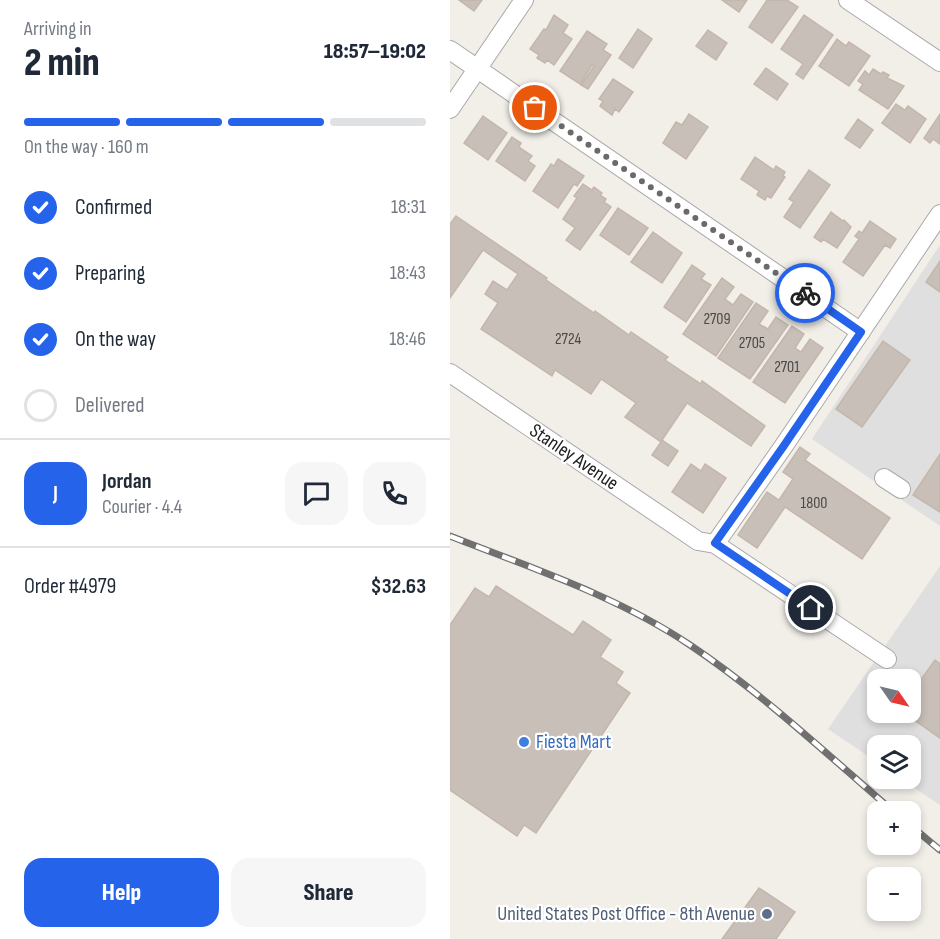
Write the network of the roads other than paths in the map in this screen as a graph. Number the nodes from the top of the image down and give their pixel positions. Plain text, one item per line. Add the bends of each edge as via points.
1 (524, 0) edge
2 (848, 0) edge
3 (450, 50) edge
4 (940, 62) edge
5 (477, 69) junction
6 (450, 109) edge
7 (940, 214) edge
8 (861, 332) junction
9 (450, 373) edge
10 (884, 478) dead end
11 (901, 489) dead end
12 (706, 542) junction
13 (887, 659) dead end

1 - 5 street
2 - 4 street
3 - 5 street
5 - 6 street
5 - 8 street
7 - 8 street
8 - 12 street via 783,447
9 - 12 street, Stanley Avenue
10 - 11 street
12 - 13 street, Stanley Avenue

